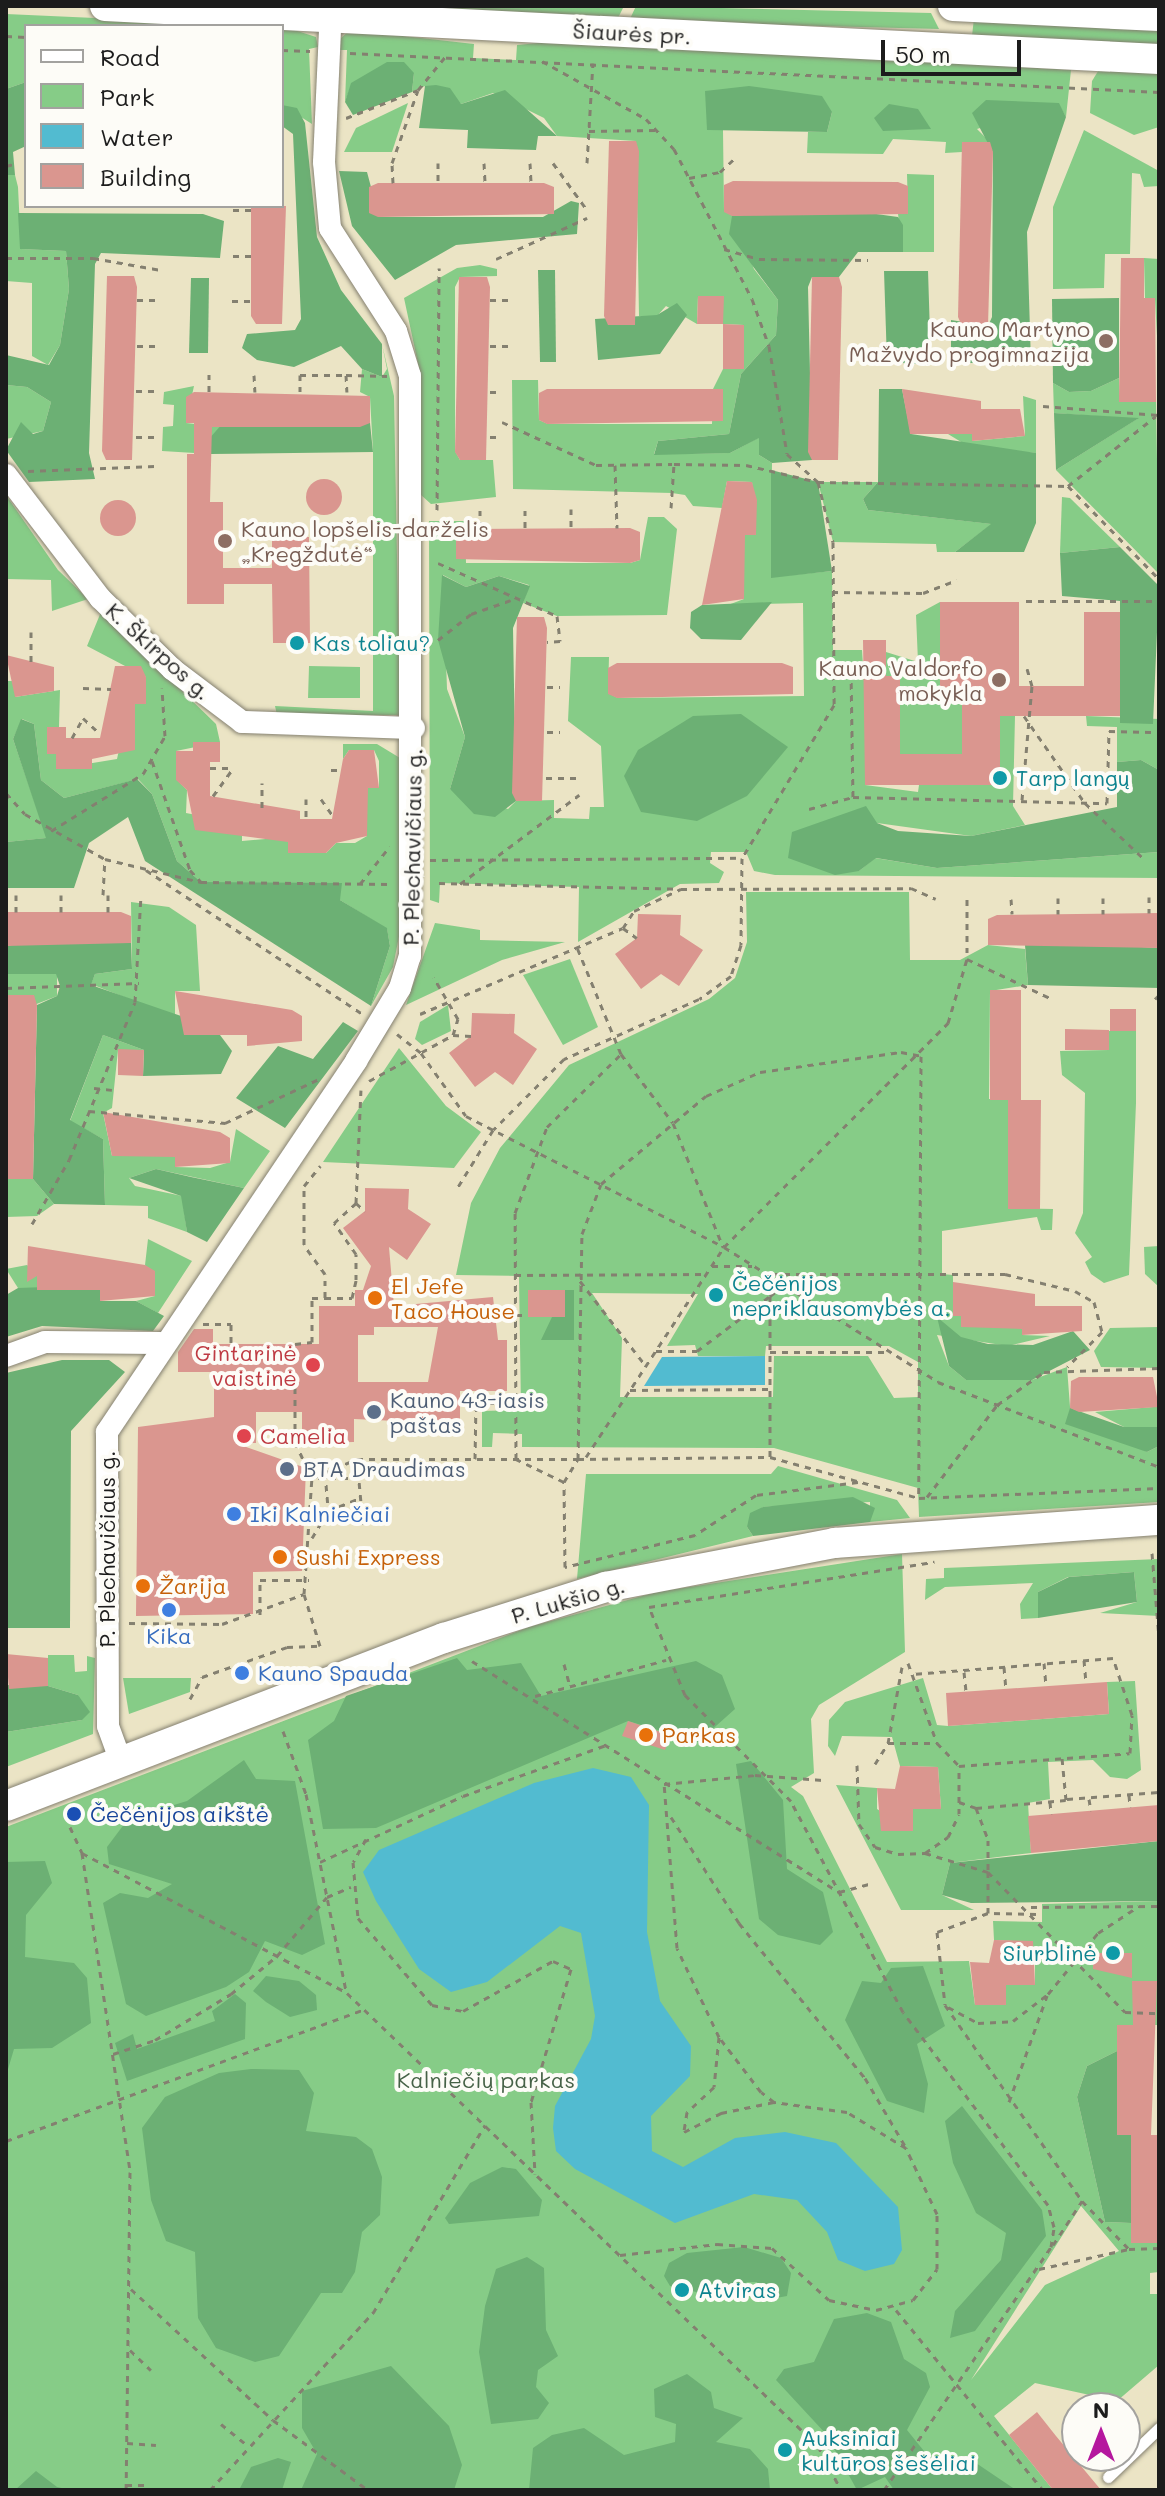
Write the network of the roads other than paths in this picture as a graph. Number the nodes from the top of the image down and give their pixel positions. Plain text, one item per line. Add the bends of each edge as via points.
1 (105, 6) edge
2 (953, 6) edge
3 (331, 12) edge
4 (1159, 16) edge
5 (951, 49) junction
6 (1159, 59) edge
7 (6, 476) edge
8 (414, 728) junction
9 (160, 1343) junction
10 (6, 1356) edge
11 (1159, 1520) edge
12 (121, 1762) junction
13 (6, 1806) edge
14 (1159, 2428) edge
15 (1108, 2477) dead end

1 - 3 main road, Šiaurės pr.
2 - 4 main road
2 - 5 main road
3 - 5 main road, Šiaurės pr.
3 - 8 street, P. Plechavičiaus g. via 325,127 330,228 396,331 410,376
5 - 6 main road, Šiaurės pr.
7 - 8 street, K. Škirpos g. via 100,598 160,656 242,722
8 - 9 street, P. Plechavičiaus g. via 410,956 356,1061
9 - 10 street via 45,1342
9 - 12 street, P. Plechavičiaus g. via 107,1432 108,1726
11 - 12 main road, P. Lukšio g. via 915,1534 661,1574 444,1638
12 - 13 main road, P. Lukšio g.
14 - 15 lane

